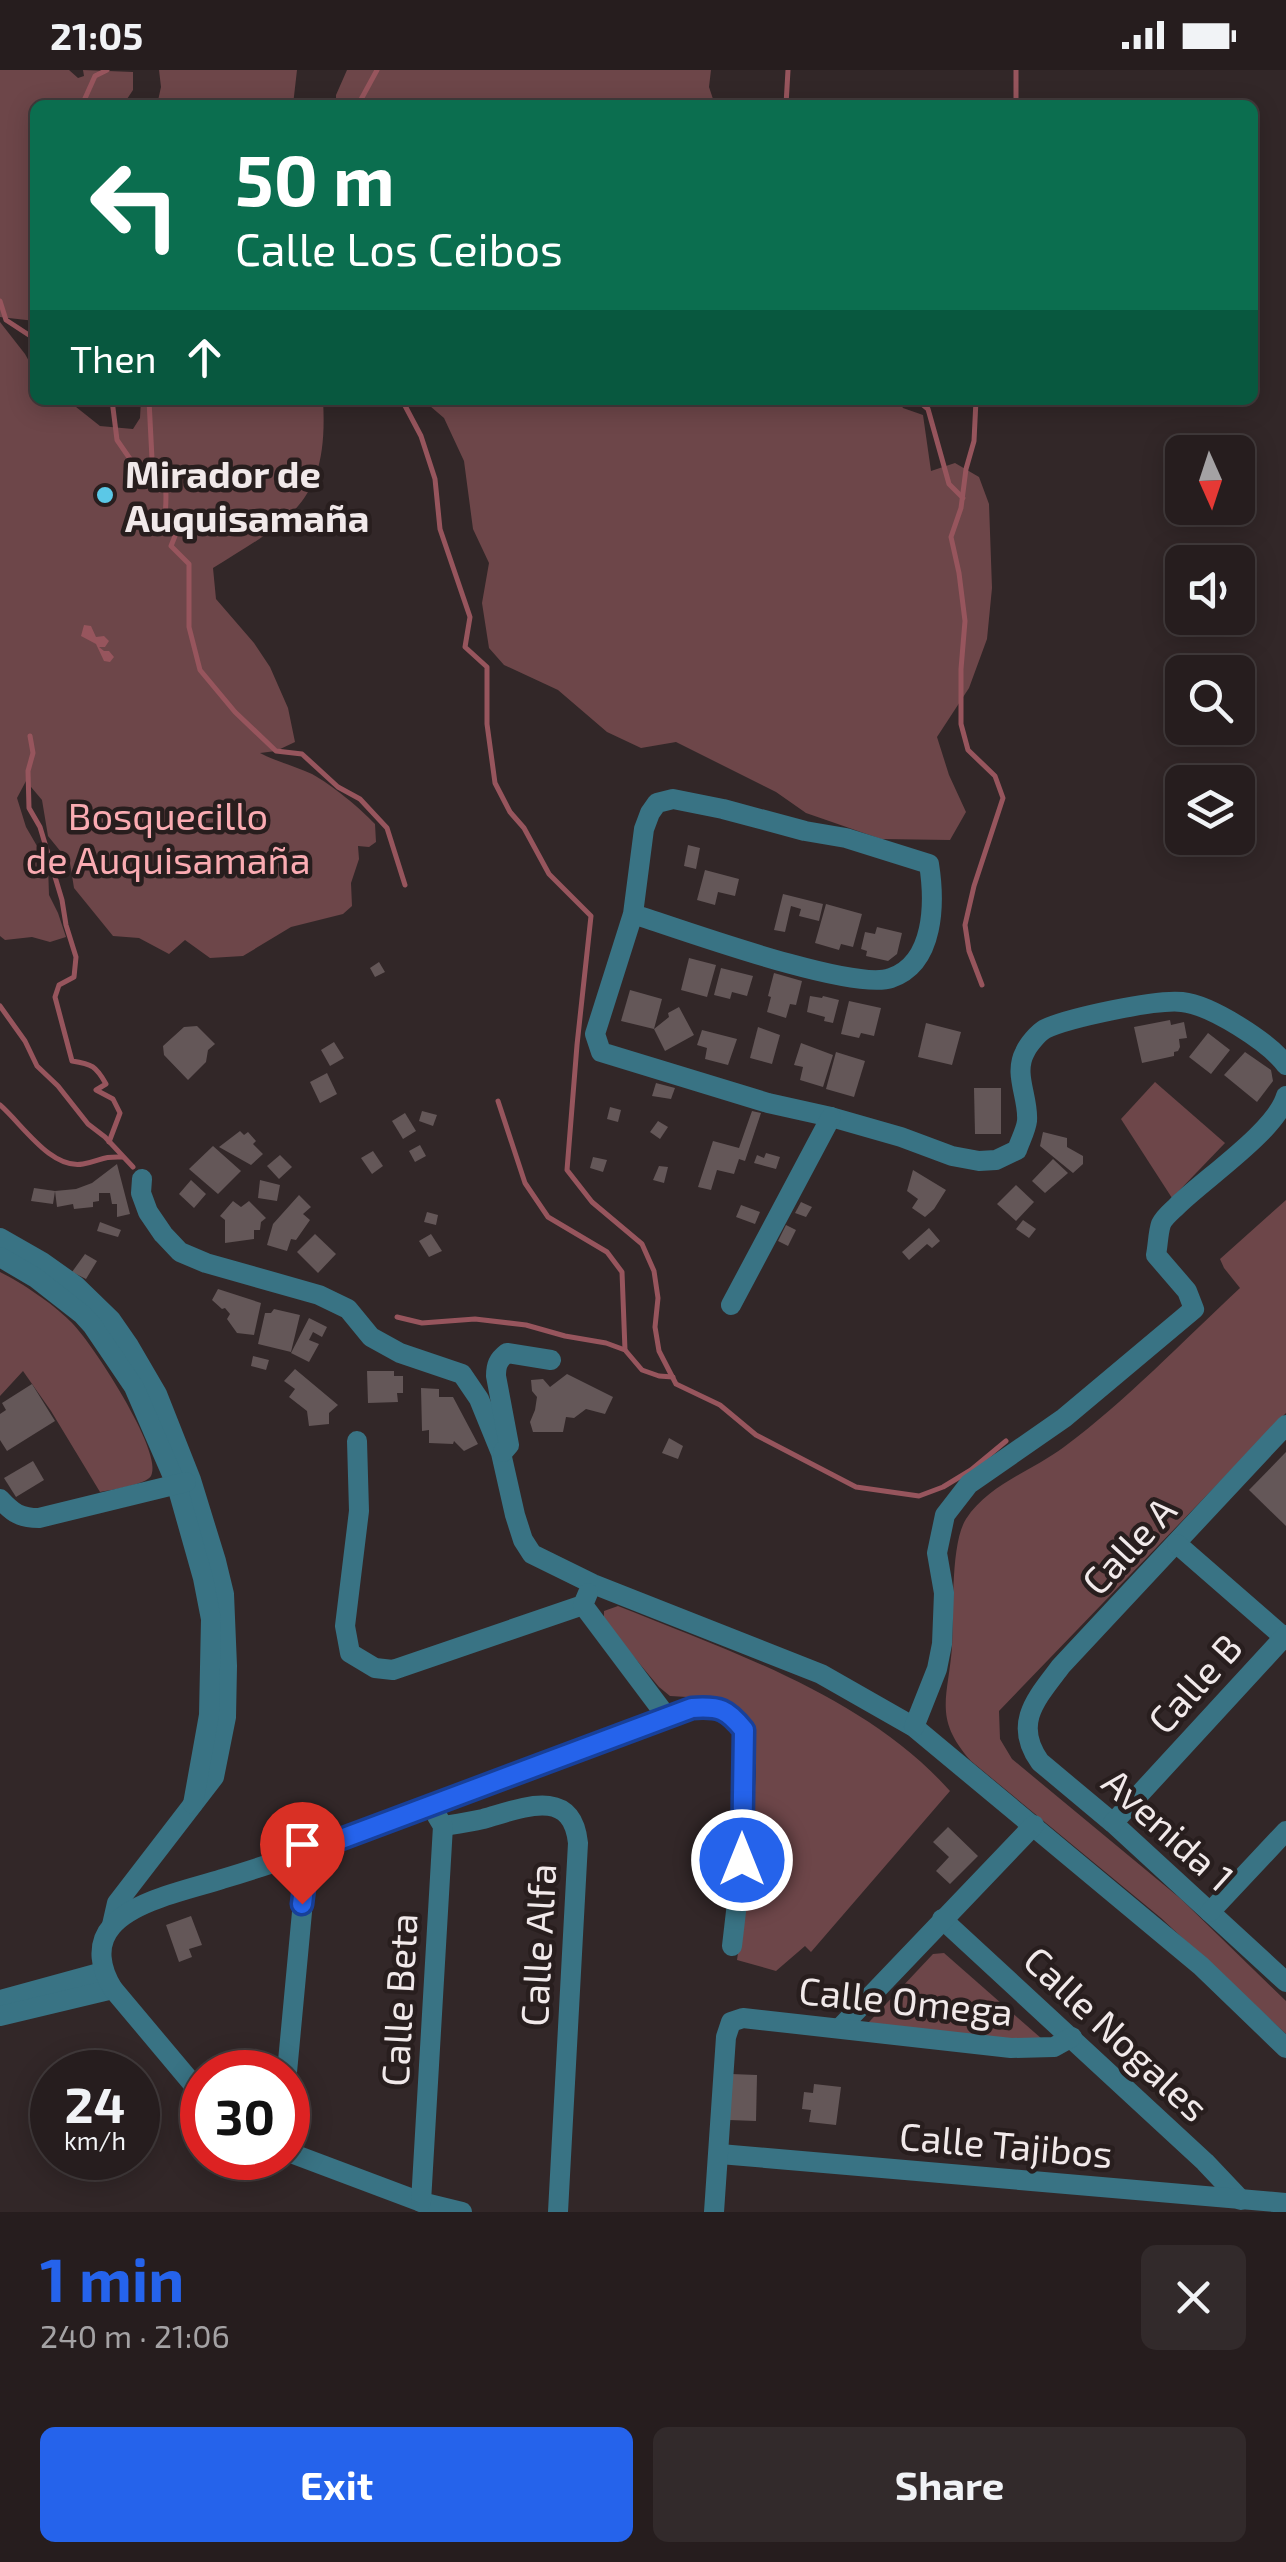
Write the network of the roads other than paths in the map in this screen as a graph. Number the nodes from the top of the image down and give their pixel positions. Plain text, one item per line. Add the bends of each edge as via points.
1 (633, 914) junction
2 (1286, 1065) edge
3 (1286, 1096) edge
4 (831, 1117) junction
5 (142, 1179) dead end
6 (0, 1238) edge
7 (0, 1256) edge
8 (732, 1305) dead end
9 (88, 1308) junction
10 (551, 1360) dead end
11 (1286, 1425) edge
12 (356, 1442) dead end
13 (501, 1454) junction
14 (184, 1483) junction
15 (0, 1499) edge
16 (1178, 1544) junction
17 (593, 1584) junction
18 (583, 1605) junction
19 (1285, 1637) edge
20 (666, 1717) junction
21 (1028, 1717) joint
22 (914, 1727) junction
23 (430, 1805) junction
24 (1113, 1823) junction
25 (1034, 1825) junction
26 (443, 1826) junction
27 (1286, 1832) edge
28 (301, 1854) junction
29 (1210, 1912) junction
30 (942, 1919) junction
31 (112, 1926) junction
32 (732, 1946) dead end
33 (108, 1981) junction
34 (1286, 1982) edge
35 (0, 2000) edge
36 (0, 2016) edge
37 (840, 2028) junction
38 (1072, 2038) junction
39 (1286, 2048) edge
40 (290, 2050) edge
41 (180, 2068) edge
42 (720, 2154) junction
43 (310, 2160) edge
44 (1241, 2200) junction
45 (421, 2202) junction
46 (1286, 2203) edge
47 (1265, 2207) edge
48 (462, 2212) edge
49 (558, 2212) edge
50 (714, 2212) edge

1 - 1 street via 828,974 892,978 920,956 929,932 930,864 673,798 657,803 644,829
1 - 4 street via 595,1034 602,1052
2 - 4 street via 1260,1039 1211,1011 1182,1002 1129,1008 1041,1030 1023,1054 1027,1120 1017,1150 996,1160 952,1156
3 - 22 street via 1262,1130 1162,1222 1156,1255 1194,1308 1064,1418 969,1484 945,1515 937,1553 942,1644
4 - 8 street
5 - 13 street via 148,1212 180,1252 318,1295 348,1308 372,1337 400,1353 462,1374
6 - 9 street via 42,1262
7 - 9 street
9 - 14 street via 123,1336 140,1383 157,1394
10 - 13 street via 507,1353 500,1358 496,1376 509,1445
11 - 16 street, Calle A
12 - 18 street via 359,1511 345,1626 350,1652 375,1668 393,1670
13 - 17 street via 532,1554
14 - 15 street via 39,1518 14,1514
14 - 31 street via 216,1561 216,1596 227,1633 226,1717 214,1778 116,1903
16 - 19 street
16 - 21 street, Calle A via 1062,1666
17 - 18 street
17 - 22 street via 821,1674
18 - 20 street
19 - 24 street, Calle B
20 - 23 street
20 - 32 street via 714,1706 744,1730 742,1860
21 - 24 street, Avenida 1 via 1030,1750
22 - 25 street
23 - 26 street
23 - 28 street
24 - 29 street, Avenida 1
25 - 30 street
25 - 39 street via 1201,1966
26 - 45 street, Calle Beta
26 - 49 street, Calle Alfa via 551,1804 577,1831
27 - 29 street
28 - 31 street via 165,1895
28 - 40 street via 305,1880
29 - 34 street, Avenida 1
30 - 37 street
30 - 38 street, Calle Nogales
31 - 33 street via 101,1954
33 - 35 street
33 - 36 street
33 - 41 street
37 - 38 street, Calle Omega via 1011,2048 1054,2047
37 - 42 street, Calle Omega via 732,2022
38 - 44 street, Calle Nogales
42 - 44 street, Calle Tajibos
42 - 50 street
43 - 45 street
44 - 47 street, Calle Tajibos
45 - 48 street
46 - 47 street, Calle Tajibos

